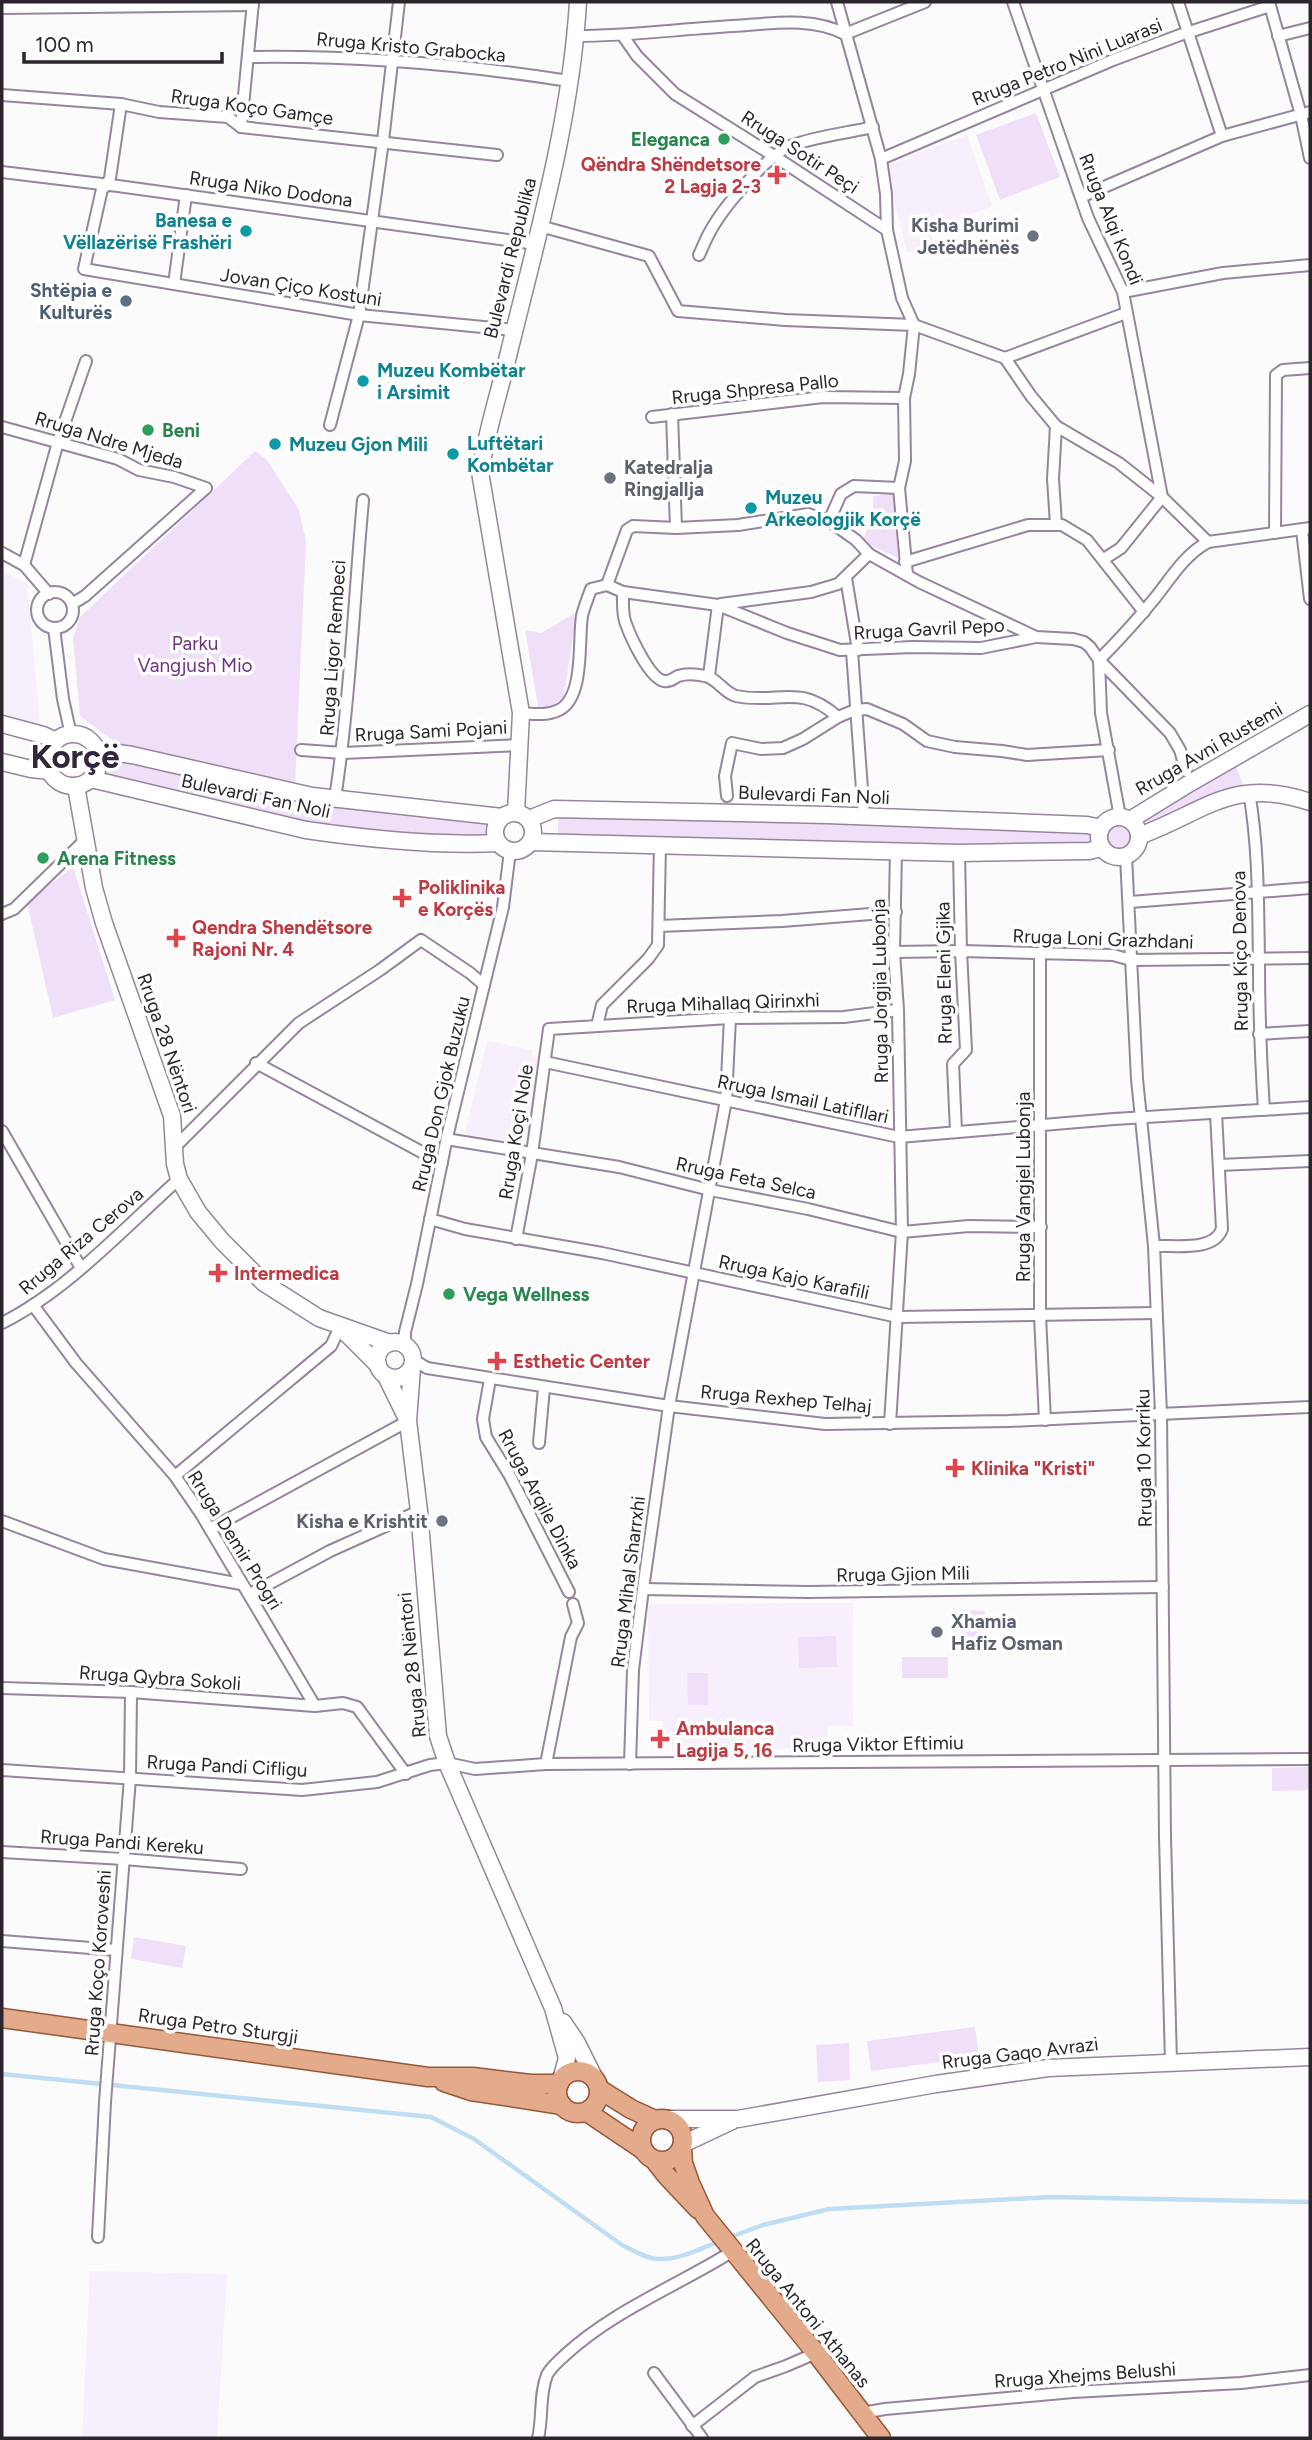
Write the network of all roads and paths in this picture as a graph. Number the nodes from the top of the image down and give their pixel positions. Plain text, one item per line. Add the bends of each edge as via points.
1 (400, 2) edge
2 (578, 2) edge
3 (836, 2) edge
4 (925, 2) edge
5 (1013, 2) edge
6 (1178, 2) edge
7 (147, 4) edge
8 (253, 4) edge
9 (1269, 4) edge
10 (2, 8) edge
11 (1310, 27) edge
12 (1188, 32) junction
13 (845, 34) junction
14 (576, 36) junction
15 (623, 36) junction
16 (1278, 36) junction
17 (248, 57) junction
18 (393, 60) junction
19 (569, 81) junction
20 (1043, 91) junction
21 (2, 95) edge
22 (121, 104) junction
23 (1305, 114) edge
24 (241, 127) junction
25 (873, 127) junction
26 (1222, 136) junction
27 (383, 141) junction
28 (497, 155) dead end
29 (774, 156) junction
30 (1310, 158) edge
31 (881, 159) junction
32 (2, 172) edge
33 (107, 185) junction
34 (186, 195) junction
35 (1081, 197) junction
36 (373, 220) junction
37 (540, 226) junction
38 (887, 230) junction
39 (536, 244) junction
40 (699, 255) dead end
41 (1310, 265) edge
42 (174, 284) junction
43 (1123, 292) junction
44 (1126, 313) junction
45 (359, 316) junction
46 (914, 326) junction
47 (514, 330) junction
48 (1005, 358) junction
49 (86, 360) dead end
50 (1310, 368) edge
51 (904, 398) junction
52 (672, 414) junction
53 (652, 417) dead end
54 (330, 425) dead end
55 (2, 426) edge
56 (1056, 426) junction
57 (58, 442) junction
58 (899, 488) junction
59 (1162, 497) junction
60 (363, 500) dead end
61 (829, 521) junction
62 (1056, 524) junction
63 (676, 528) junction
64 (1306, 529) edge
65 (1275, 533) junction
66 (1208, 542) junction
67 (2, 553) edge
68 (869, 554) junction
69 (1104, 559) junction
70 (905, 562) junction
71 (24, 565) junction
72 (907, 575) junction
73 (846, 578) junction
74 (607, 585) junction
75 (1310, 591) edge
76 (622, 592) junction
77 (49, 594) junction
78 (72, 604) junction
79 (718, 605) junction
80 (1144, 612) junction
81 (54, 628) junction
82 (1036, 637) junction
83 (855, 651) junction
84 (1099, 660) junction
85 (709, 677) junction
86 (855, 710) junction
87 (521, 713) junction
88 (1310, 714) edge
89 (838, 717) junction
90 (2, 724) edge
91 (63, 738) junction
92 (521, 745) junction
93 (97, 750) junction
94 (301, 750) dead end
95 (1109, 750) junction
96 (343, 753) junction
97 (2, 762) edge
98 (50, 771) junction
99 (1186, 771) dead end
100 (83, 783) junction
101 (1249, 792) junction
102 (727, 796) dead end
103 (335, 799) junction
104 (1310, 802) edge
105 (516, 816) junction
106 (864, 817) junction
107 (1125, 819) junction
108 (1101, 828) junction
109 (1139, 836) junction
110 (86, 839) junction
111 (531, 842) junction
112 (660, 844) junction
113 (504, 847) junction
114 (1101, 848) junction
115 (896, 850) junction
116 (959, 853) junction
117 (1126, 856) junction
118 (1310, 888) edge
119 (1258, 892) junction
120 (1130, 902) junction
121 (896, 912) junction
122 (2, 914) edge
123 (659, 926) junction
124 (961, 951) junction
125 (894, 952) junction
126 (1040, 954) junction
127 (1310, 958) edge
128 (1131, 960) junction
129 (1259, 960) junction
130 (484, 985) junction
131 (898, 1010) junction
132 (730, 1018) junction
133 (597, 1026) junction
134 (549, 1029) joint
135 (1310, 1031) edge
136 (1259, 1034) junction
137 (545, 1062) junction
138 (256, 1063) junction
139 (726, 1100) junction
140 (1310, 1108) edge
141 (1264, 1110) junction
142 (1216, 1113) junction
143 (1140, 1118) junction
144 (1041, 1125) junction
145 (2, 1131) edge
146 (956, 1131) junction
147 (447, 1137) junction
148 (899, 1137) junction
149 (174, 1147) junction
150 (533, 1154) junction
151 (1310, 1161) edge
152 (442, 1163) junction
153 (1219, 1165) junction
154 (179, 1179) junction
155 (710, 1190) junction
156 (430, 1219) junction
157 (1041, 1227) junction
158 (902, 1231) junction
159 (516, 1240) junction
160 (1154, 1246) junction
161 (81, 1268) junction
162 (692, 1274) junction
163 (33, 1305) junction
164 (1156, 1313) junction
165 (1040, 1316) junction
166 (898, 1317) junction
167 (3, 1322) edge
168 (340, 1327) junction
169 (398, 1343) junction
170 (413, 1364) junction
171 (382, 1370) junction
172 (490, 1379) junction
173 (544, 1388) junction
174 (669, 1406) junction
175 (1310, 1407) edge
176 (1161, 1414) junction
177 (1045, 1420) junction
178 (408, 1421) junction
179 (890, 1424) junction
180 (539, 1443) dead end
181 (175, 1476) junction
182 (419, 1511) junction
183 (2, 1521) edge
184 (210, 1529) junction
185 (241, 1584) junction
186 (1163, 1587) junction
187 (643, 1589) junction
188 (569, 1592) dead end
189 (250, 1594) junction
190 (573, 1604) dead end
191 (2, 1688) edge
192 (131, 1692) junction
193 (315, 1706) junction
194 (1165, 1758) junction
195 (1310, 1759) edge
196 (447, 1763) junction
197 (630, 1764) junction
198 (546, 1765) junction
199 (2, 1770) edge
200 (406, 1774) junction
201 (130, 1778) junction
202 (2, 1852) edge
203 (124, 1858) junction
204 (241, 1869) dead end
205 (2, 1941) edge
206 (116, 1950) junction
207 (553, 2008) junction
208 (2, 2018) edge
209 (111, 2032) junction
210 (1310, 2057) edge
211 (1171, 2062) junction
212 (428, 2077) junction
213 (560, 2082) junction
214 (599, 2087) junction
215 (562, 2105) junction
216 (587, 2112) junction
217 (662, 2119) junction
218 (737, 2119) junction
219 (682, 2146) junction
220 (649, 2155) junction
221 (704, 2215) junction
222 (98, 2237) dead end
223 (731, 2249) junction
224 (816, 2353) junction
225 (654, 2373) dead end
226 (1310, 2375) edge
227 (862, 2413) junction
228 (692, 2426) junction
229 (538, 2438) edge
230 (702, 2438) edge
231 (881, 2438) edge

1 - 18 street
2 - 14 main road, Bulevardi Republika
3 - 13 street
4 - 13 street
5 - 20 street, Rruga Alqi Kondi
6 - 12 street
7 - 8 street
7 - 10 street
8 - 17 street
9 - 12 street, Rruga Petro Nini Luarasi
9 - 16 street
11 - 16 street
12 - 20 street, Rruga Petro Nini Luarasi
12 - 26 street
13 - 15 street via 831,27 795,23
13 - 25 street
14 - 15 street
14 - 19 main road, Bulevardi Republika
15 - 29 street, Rruga Sotir Peçi via 675,94
16 - 23 street
17 - 18 street, Rruga Kristo Grabocka
17 - 24 street
18 - 19 street, Rruga Kristo Grabocka
18 - 27 street
19 - 37 main road, Bulevardi Republika
20 - 31 street, Rruga Petro Nini Luarasi
20 - 35 street, Rruga Alqi Kondi
21 - 22 street, Rruga Koço Gamçe
22 - 24 street, Rruga Koço Gamçe via 228,117
22 - 33 street
23 - 26 street
23 - 30 street
24 - 27 street, Rruga Koço Gamçe
25 - 29 street via 792,145
25 - 31 street
26 - 35 street
27 - 28 street, Rruga Koço Gamçe
27 - 36 street
29 - 38 street, Rruga Sotir Peçi
29 - 40 street via 711,229
31 - 38 street
32 - 33 street, Rruga Niko Dodona
33 - 34 street, Rruga Niko Dodona
33 - 42 street, Jovan Çiço Kostuni via 102,189 84,269
34 - 36 street, Rruga Niko Dodona
34 - 42 street
35 - 43 street, Rruga Alqi Kondi
36 - 39 street, Rruga Niko Dodona
36 - 45 street
37 - 39 main road, Bulevardi Republika
37 - 46 street via 649,256 678,311
38 - 46 street via 902,298
39 - 47 main road, Bulevardi Republika
41 - 43 street via 1223,273
42 - 45 street, Jovan Çiço Kostuni
43 - 44 street, Rruga Alqi Kondi
44 - 48 street
44 - 59 street, Rruga Alqi Kondi
45 - 47 street, Jovan Çiço Kostuni
45 - 54 street
46 - 48 street
46 - 51 street
47 - 87 main road, Bulevardi Republika via 480,472
48 - 56 street
49 - 57 street
50 - 65 street via 1283,370 1276,376
51 - 52 street, Rruga Shpresa Pallo via 823,397
51 - 58 street via 905,461
52 - 53 street, Rruga Shpresa Pallo
52 - 63 street
55 - 57 street, Rruga Ndre Mjeda
56 - 59 street via 1119,463
56 - 62 street
57 - 71 street
57 - 78 street, Rruga Ndre Mjeda via 206,488
58 - 61 street via 854,486 841,494
58 - 70 street
59 - 66 street
59 - 69 street via 1121,548
60 - 96 street, Rruga Ligor Rembeci
61 - 63 street via 808,514 738,525
61 - 68 street
62 - 69 street via 1087,540
62 - 70 street via 1028,525
63 - 74 street via 633,526 627,530
64 - 65 street
64 - 75 street
65 - 66 street
66 - 80 street via 1183,561
67 - 71 street
68 - 72 street
68 - 73 street
69 - 80 street
70 - 72 street
71 - 77 street
72 - 82 street
73 - 79 street via 811,592
73 - 83 street
74 - 76 street, Rruga Gavril Pepo
74 - 87 street via 591,589 582,615 572,697 562,708 546,714
76 - 79 street, Rruga Gavril Pepo
76 - 85 street via 625,623 658,680 668,682 689,674
77 - 78 street via 62,594
77 - 81 street via 39,602 38,615
78 - 81 street via 70,621
79 - 83 street, Rruga Gavril Pepo via 787,633
79 - 85 street
80 - 84 street
81 - 91 street
82 - 83 street, Rruga Gavril Pepo via 981,648
82 - 84 street via 1084,642
83 - 86 street
84 - 95 street via 1101,713
84 - 99 street via 1170,733
85 - 89 street via 732,695 805,697
86 - 89 street
86 - 95 street via 867,709 903,724 927,741 955,747 1027,755
86 - 106 street
87 - 92 main road, Bulevardi Republika
88 - 107 main road, Rruga Avni Rustemi
89 - 102 street via 783,748 732,743 725,776
90 - 91 main road
91 - 93 main road via 86,738
91 - 98 main road via 48,755
92 - 96 street, Rruga Sami Pojani
92 - 105 main road, Bulevardi Republika
93 - 100 main road via 99,766
93 - 103 main road, Bulevardi Fan Noli
94 - 96 street, Rruga Sami Pojani
95 - 107 street
96 - 103 street, Rruga Ligor Rembeci
97 - 98 main road
98 - 100 main road via 60,783
100 - 110 main road, Rruga 28 Nëntori
100 - 113 main road, Bulevardi Fan Noli via 306,830
101 - 104 main road
101 - 109 main road
101 - 119 street, Rruga Kiço Denova
103 - 105 main road, Bulevardi Fan Noli
105 - 106 main road, Bulevardi Fan Noli via 554,809
105 - 111 main road via 533,828
105 - 113 main road via 495,829
106 - 108 main road, Bulevardi Fan Noli
107 - 108 main road via 1109,819
107 - 109 main road
108 - 114 main road
109 - 117 main road
110 - 122 street via 14,909
110 - 149 main road, Rruga 28 Nëntori via 104,923 172,1116
111 - 112 main road
111 - 113 main road via 519,851
112 - 115 main road
112 - 123 street
113 - 130 street, Rruga Don Gjok Buzuku via 503,907
114 - 116 main road
114 - 117 main road via 1108,855
115 - 116 main road
115 - 121 street, Rruga Jorgjia Lubonja
116 - 124 street, Rruga Eleni Gjika
117 - 120 street, Rruga 10 Korriku
118 - 119 street
119 - 120 street
119 - 129 street, Rruga Kiço Denova
120 - 128 street, Rruga 10 Korriku
121 - 123 street
121 - 125 street, Rruga Jorgjia Lubonja
123 - 133 street via 655,950 602,1005
124 - 125 street, Rruga Loni Grazhdani
124 - 126 street, Rruga Loni Grazhdani
124 - 146 street, Rruga Eleni Gjika via 965,1050 953,1064
125 - 131 street, Rruga Jorgjia Lubonja
126 - 128 street, Rruga Loni Grazhdani via 1113,955
126 - 144 street, Rruga Vangjel Lubonja
127 - 129 street, Rruga Loni Grazhdani
128 - 129 street, Rruga Loni Grazhdani
128 - 143 street, Rruga 10 Korriku
129 - 136 street, Rruga Kiço Denova
130 - 138 street via 421,940 299,1023
130 - 147 street, Rruga Don Gjok Buzuku
131 - 132 street, Rruga Mihallaq Qirinxhi via 844,1017
131 - 148 street, Rruga Jorgjia Lubonja
132 - 133 street, Rruga Mihallaq Qirinxhi
132 - 139 street, Rruga Mihal Sharrxhi
133 - 134 street, Rruga Mihallaq Qirinxhi
134 - 137 street, Rruga Koçi Nole
135 - 136 street
136 - 141 street, Rruga Kiço Denova
137 - 139 street, Rruga Ismail Latifllari
137 - 150 street, Rruga Koçi Nole
138 - 149 street
138 - 152 street
139 - 148 street, Rruga Ismail Latifllari
139 - 155 street, Rruga Mihal Sharrxhi
140 - 141 street, Rruga Ismail Latifllari
141 - 142 street, Rruga Ismail Latifllari
142 - 143 street, Rruga Ismail Latifllari
142 - 153 street
143 - 144 street, Rruga Ismail Latifllari
143 - 160 street, Rruga 10 Korriku
144 - 146 street, Rruga Ismail Latifllari
144 - 157 street, Rruga Vangjel Lubonja
145 - 161 street
146 - 148 street, Rruga Ismail Latifllari
147 - 150 street, Rruga Feta Selca
147 - 152 street, Rruga Don Gjok Buzuku
148 - 158 street, Rruga Jorgjia Lubonja
149 - 154 main road, Rruga 28 Nëntori
150 - 155 street, Rruga Feta Selca via 619,1167
150 - 159 street, Rruga Koçi Nole
151 - 153 street
152 - 156 street, Rruga Don Gjok Buzuku
153 - 160 street via 1219,1236 1213,1242 1194,1245
154 - 161 street, Rruga Riza Cerova
154 - 168 main road, Rruga 28 Nëntori via 198,1212 249,1269 289,1300
155 - 158 street, Rruga Feta Selca
155 - 162 street, Rruga Mihal Sharrxhi
156 - 159 street, Rruga Kajo Karafili
156 - 169 street, Rruga Don Gjok Buzuku via 405,1332
157 - 158 street, Rruga Feta Selca
157 - 165 street, Rruga Vangjel Lubonja
158 - 166 street, Rruga Jorgjia Lubonja
159 - 162 street, Rruga Kajo Karafili
160 - 164 street, Rruga 10 Korriku
161 - 163 street, Rruga Riza Cerova
162 - 166 street, Rruga Kajo Karafili
162 - 174 street, Rruga Mihal Sharrxhi
163 - 167 street, Rruga Riza Cerova
163 - 181 street, Rruga Demir Progri via 76,1363
164 - 165 street, Rruga Kajo Karafili
164 - 176 street, Rruga 10 Korriku
165 - 166 street, Rruga Kajo Karafili
165 - 177 street, Rruga Vangjel Lubonja
166 - 179 street, Rruga Jorgjia Lubonja
168 - 169 main road, Rruga 28 Nëntori
168 - 171 main road, Rruga 28 Nëntori
168 - 181 street via 331,1346
169 - 170 main road via 410,1348
169 - 171 main road via 382,1348 378,1356
170 - 171 main road via 405,1376 396,1378
170 - 172 street, Rruga Rexhep Telhaj
170 - 178 main road, Rruga 28 Nëntori
171 - 178 main road, Rruga 28 Nëntori
172 - 173 street, Rruga Rexhep Telhaj
172 - 188 street, Rruga Arqile Dinka via 483,1419 486,1437
173 - 174 street, Rruga Rexhep Telhaj
173 - 180 street, Rruga Arqile Dinka
174 - 179 street, Rruga Rexhep Telhaj via 816,1423
174 - 187 street, Rruga Mihal Sharrxhi
175 - 176 street, Rruga Rexhep Telhaj
176 - 177 street, Rruga Rexhep Telhaj
176 - 186 street, Rruga 10 Korriku
177 - 179 street, Rruga Rexhep Telhaj
178 - 182 main road, Rruga 28 Nëntori
178 - 184 street
181 - 184 street, Rruga Demir Progri
182 - 189 street
182 - 196 main road, Rruga 28 Nëntori via 438,1736
183 - 185 street via 104,1559
184 - 185 street, Rruga Demir Progri
185 - 189 street, Rruga Demir Progri
186 - 187 street, Rruga Gjion Mili via 808,1592
186 - 194 street, Rruga 10 Korriku
187 - 197 street, Rruga Mihal Sharrxhi
189 - 193 street, Rruga Demir Progri
190 - 198 street via 578,1623 571,1637
191 - 192 street, Rruga Qybra Sokoli
192 - 193 street, Rruga Qybra Sokoli
192 - 201 street, Rruga Koço Koroveshi
193 - 200 street via 343,1703 357,1707
194 - 195 street, Rruga Viktor Eftimiu
194 - 197 street, Rruga Viktor Eftimiu
194 - 211 street, Rruga 10 Korriku
196 - 198 street, Rruga Viktor Eftimiu via 475,1769
196 - 200 street, Rruga Pandi Cifligu
196 - 207 main road, Rruga 28 Nëntori
197 - 198 street, Rruga Viktor Eftimiu
199 - 201 street, Rruga Pandi Cifligu
200 - 201 street, Rruga Pandi Cifligu via 302,1790
201 - 203 street, Rruga Koço Koroveshi
202 - 203 street, Rruga Pandi Kereku
203 - 204 street, Rruga Pandi Kereku
203 - 206 street, Rruga Koço Koroveshi
205 - 206 street
206 - 209 street, Rruga Koço Koroveshi
207 - 213 main road, Rruga 28 Nëntori via 567,2058
207 - 214 main road, Rruga 28 Nëntori
208 - 209 main road, Rruga Petro Sturgji
209 - 212 main road, Rruga Petro Sturgji
209 - 222 street, Rruga Koço Koroveshi
210 - 211 main road, Rruga Gaqo Avrazi
211 - 218 main road, Rruga Gaqo Avrazi via 1003,2073
212 - 213 main road, Rruga Petro Sturgji
212 - 215 main road, Rruga Petro Sturgji via 471,2091
213 - 214 main road via 581,2071 590,2074
213 - 215 main road via 557,2093
214 - 216 main road via 597,2103
214 - 217 main road via 631,2109
215 - 216 main road via 573,2113
216 - 220 main road, Rruga Antoni Athanas
217 - 218 main road, Rruga Gaqo Avrazi
217 - 219 main road via 681,2130
217 - 220 main road via 642,2131 640,2140
218 - 219 main road, Rruga Gaqo Avrazi
219 - 220 main road via 664,2161
219 - 221 main road, Rruga Antoni Athanas via 683,2164
220 - 221 main road, Rruga Antoni Athanas
221 - 223 main road, Rruga Antoni Athanas
223 - 224 main road, Rruga Antoni Athanas
223 - 229 street via 583,2338 556,2364 542,2397
224 - 227 main road, Rruga Antoni Athanas
224 - 228 street via 755,2377
225 - 228 street
226 - 227 street, Rruga Xhejms Belushi
227 - 231 main road, Rruga Antoni Athanas
228 - 230 street

